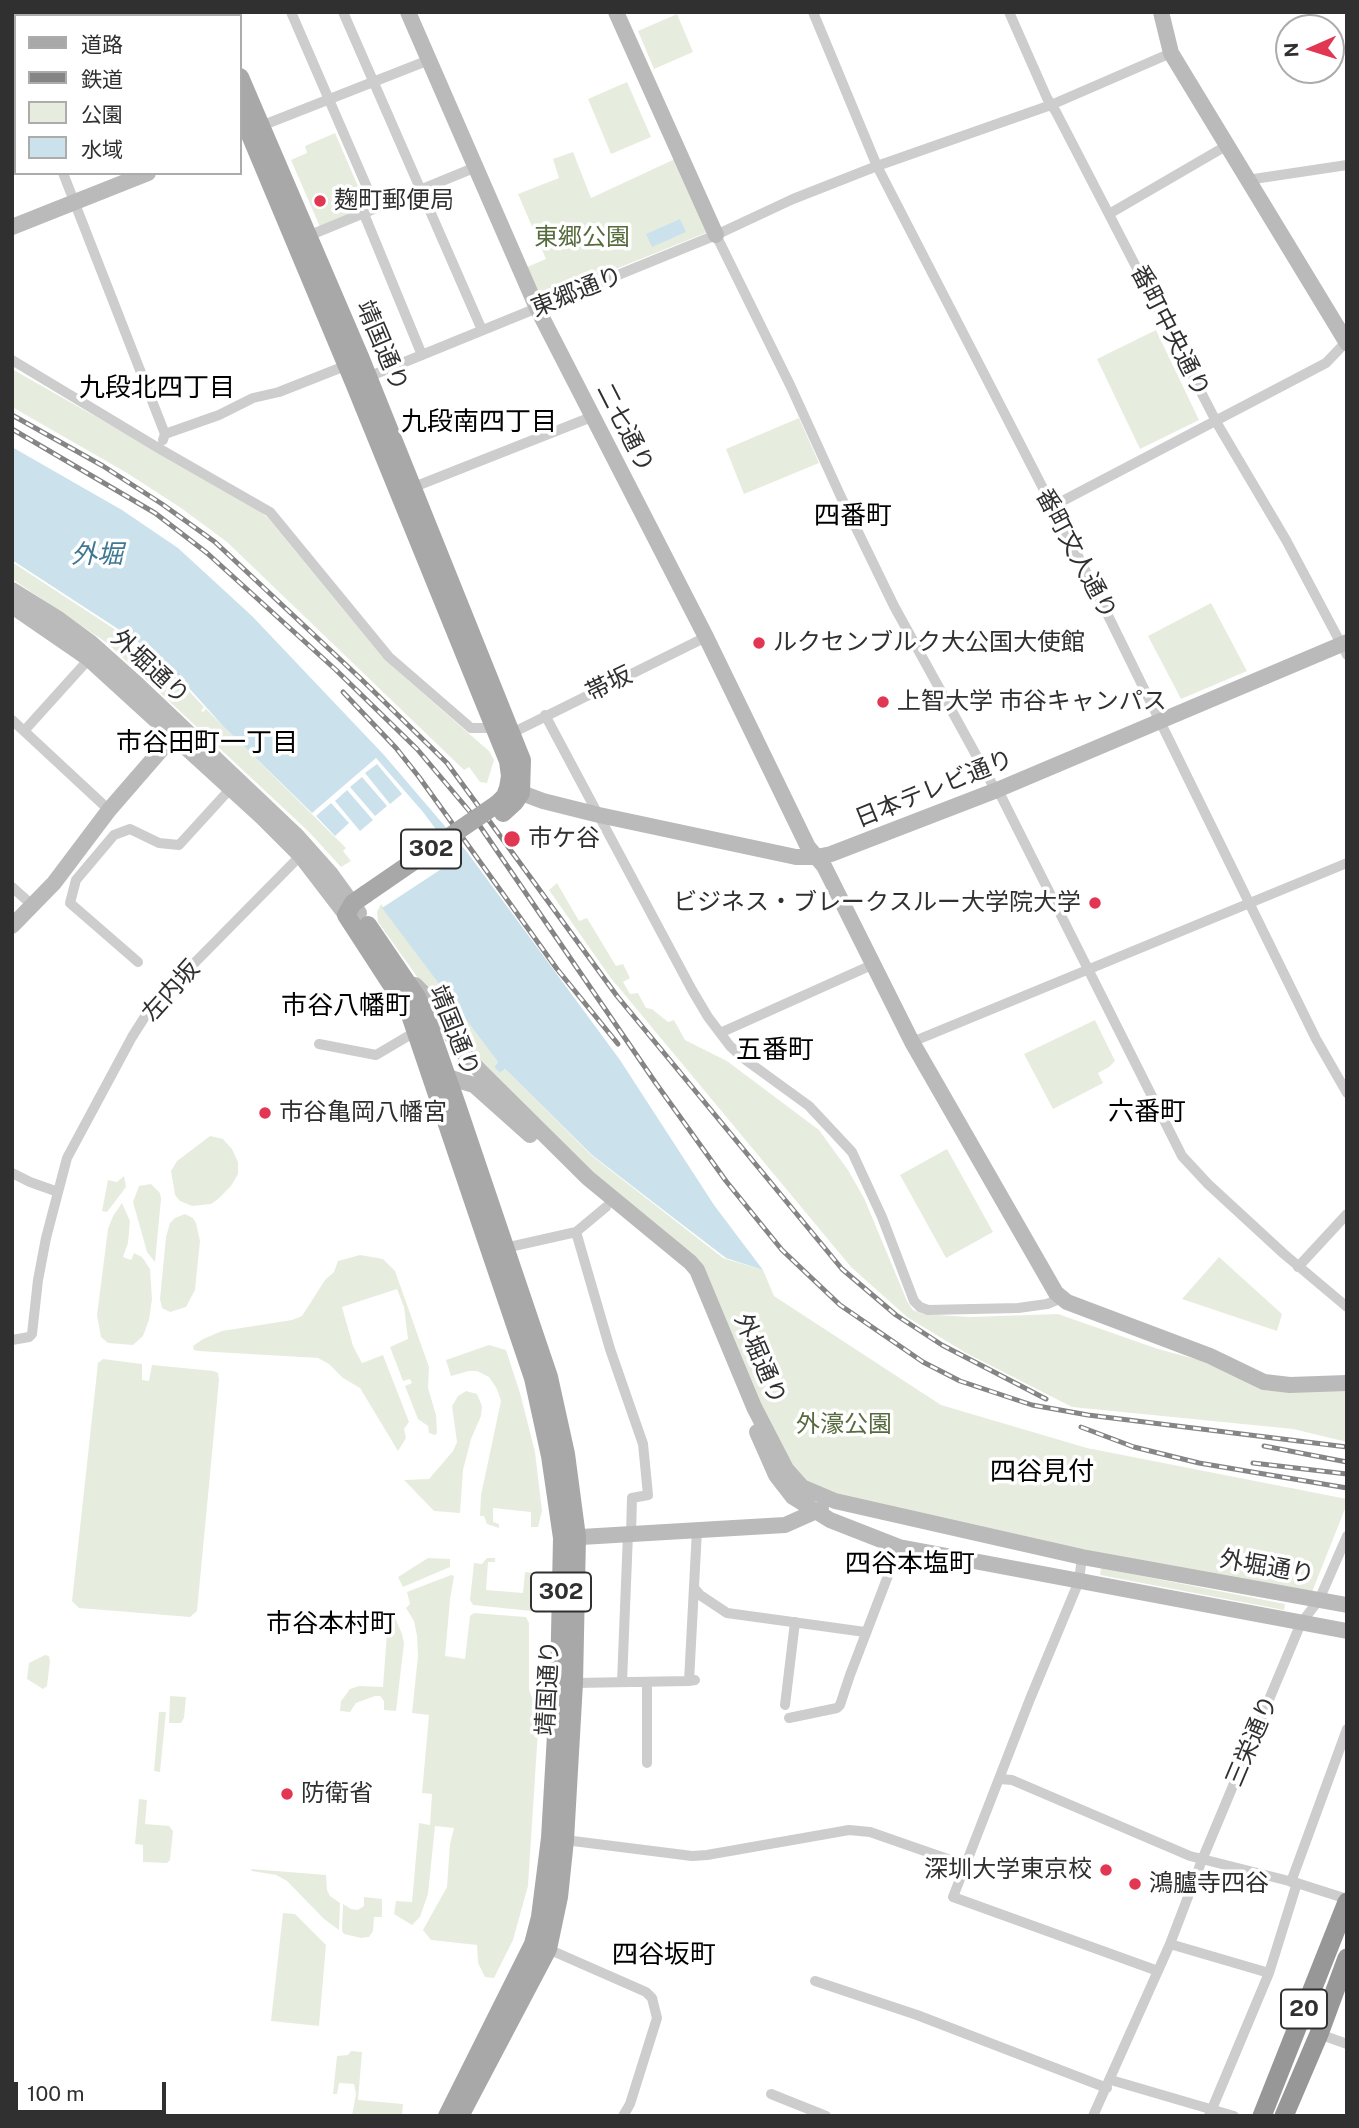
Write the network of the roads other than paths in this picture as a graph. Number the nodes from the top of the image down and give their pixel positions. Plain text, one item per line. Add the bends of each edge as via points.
1 (291, 12) edge
2 (343, 12) edge
3 (408, 12) edge
4 (617, 12) edge
5 (813, 12) edge
6 (1009, 12) edge
7 (1161, 12) edge
8 (1171, 52) junction
9 (429, 60) junction
10 (373, 82) junction
11 (242, 88) edge
12 (329, 101) junction
13 (1051, 105) junction
14 (242, 115) edge
15 (250, 132) edge
16 (1226, 146) junction
17 (1347, 165) edge
18 (877, 166) junction
19 (476, 167) junction
20 (64, 175) edge
21 (143, 175) edge
22 (1247, 180) junction
23 (420, 189) junction
24 (75, 202) junction
25 (376, 208) junction
26 (364, 214) junction
27 (1109, 215) junction
28 (12, 227) edge
29 (716, 235) junction
30 (308, 236) junction
31 (537, 308) junction
32 (482, 330) junction
33 (1346, 342) edge
34 (422, 355) junction
35 (12, 360) edge
36 (354, 362) junction
37 (361, 380) junction
38 (594, 416) junction
39 (1216, 420) junction
40 (165, 434) junction
41 (160, 449) junction
42 (414, 487) junction
43 (1051, 508) junction
44 (12, 590) edge
45 (12, 606) edge
46 (706, 637) junction
47 (1345, 647) edge
48 (89, 659) junction
49 (545, 715) junction
50 (1161, 720) junction
51 (16, 724) edge
52 (174, 735) junction
53 (506, 736) junction
54 (232, 788) junction
55 (997, 790) junction
56 (507, 799) junction
57 (109, 810) junction
58 (599, 815) junction
59 (304, 851) junction
60 (817, 857) junction
61 (1347, 863) edge
62 (12, 887) edge
63 (1249, 902) junction
64 (32, 905) junction
65 (359, 906) junction
66 (12, 926) edge
67 (138, 962) dead end
68 (874, 964) junction
69 (1087, 969) junction
70 (403, 974) junction
71 (415, 1032) junction
72 (720, 1033) junction
73 (912, 1042) junction
74 (319, 1044) dead end
75 (427, 1067) junction
76 (447, 1078) junction
77 (1347, 1093) edge
78 (12, 1173) edge
79 (58, 1192) junction
80 (606, 1207) junction
81 (1347, 1214) edge
82 (576, 1232) junction
83 (505, 1248) junction
84 (1298, 1267) junction
85 (1062, 1298) junction
86 (1347, 1307) edge
87 (12, 1340) edge
88 (1347, 1383) edge
89 (835, 1501) junction
90 (815, 1512) junction
91 (697, 1530) junction
92 (630, 1534) junction
93 (1347, 1536) edge
94 (569, 1537) junction
95 (899, 1547) junction
96 (1082, 1557) junction
97 (1079, 1581) junction
98 (695, 1589) junction
99 (1319, 1600) junction
100 (1347, 1605) edge
101 (795, 1622) junction
102 (1301, 1623) junction
103 (1347, 1631) edge
104 (865, 1632) junction
105 (622, 1682) junction
106 (647, 1682) junction
107 (574, 1683) junction
108 (785, 1705) dead end
109 (789, 1718) dead end
110 (1347, 1728) edge
111 (647, 1763) dead end
112 (1000, 1779) junction
113 (565, 1840) junction
114 (1202, 1860) junction
115 (965, 1865) junction
116 (1294, 1882) junction
117 (1347, 1901) edge
118 (1170, 1944) junction
119 (548, 1949) junction
120 (1345, 1966) edge
121 (1158, 1971) junction
122 (1269, 1973) junction
123 (815, 1981) dead end
124 (1319, 2035) junction
125 (1347, 2043) edge
126 (1109, 2084) junction
127 (771, 2094) dead end
128 (1210, 2113) edge
129 (447, 2116) edge
130 (460, 2116) edge
131 (623, 2116) edge
132 (827, 2116) edge
133 (1093, 2116) edge
134 (1234, 2116) edge
135 (1262, 2116) edge
136 (1284, 2116) edge

1 - 12 street
2 - 10 street
3 - 9 street, 二七通り
4 - 29 street
5 - 18 street, 番町文人通り
6 - 13 street, 番町中央通り
7 - 8 street
8 - 13 street, 東郷通り
8 - 16 street
9 - 10 street
9 - 19 street, 二七通り
10 - 12 street
10 - 23 street
11 - 15 main road, 靖国通り
12 - 15 street
12 - 25 street
13 - 18 street, 東郷通り
13 - 27 street, 番町中央通り
14 - 15 main road, 靖国通り
15 - 30 main road, 靖国通り
15 - 36 main road, 靖国通り
16 - 22 street
16 - 27 street
17 - 22 street
18 - 29 street, 東郷通り
18 - 43 street, 番町文人通り
19 - 23 street
19 - 31 street, 二七通り
20 - 24 street
21 - 24 street
22 - 33 street
23 - 25 street
23 - 32 street
24 - 28 street
24 - 40 street
25 - 26 street
26 - 30 street
26 - 34 street
27 - 39 street, 番町中央通り
29 - 31 street, 東郷通り
29 - 55 street via 894,606
30 - 36 main road, 靖国通り
31 - 32 street, 東郷通り
31 - 38 street, 二七通り
32 - 34 street, 東郷通り
33 - 39 street via 1326,363
34 - 37 street, 東郷通り
35 - 41 street
36 - 37 main road, 靖国通り
36 - 40 street
37 - 42 main road, 靖国通り
37 - 53 main road, 靖国通り
38 - 42 street
38 - 46 street, 二七通り
39 - 43 street
39 - 47 street, 番町中央通り
40 - 41 street
41 - 53 street via 270,512 389,657 471,727 492,728
42 - 53 main road, 靖国通り
43 - 50 street, 番町文人通り
44 - 59 street, 外堀通り via 91,643
45 - 48 street, 外堀通り
46 - 49 street, 帯坂
46 - 60 street, 二七通り via 808,847
47 - 50 street, 日本テレビ通り
48 - 51 street
48 - 52 street, 外堀通り
49 - 53 street, 帯坂
49 - 58 street
50 - 55 street, 日本テレビ通り
50 - 63 street, 番町文人通り
51 - 57 street
52 - 54 street, 外堀通り
52 - 57 street
53 - 56 main road, 靖国通り via 522,760
54 - 59 street, 外堀通り
54 - 67 street via 179,845 159,843 130,829 114,835 76,880 70,903
55 - 60 street, 日本テレビ通り
55 - 69 street
56 - 58 street, 日本テレビ通り
56 - 65 main road, 302
57 - 64 street
58 - 60 street, 日本テレビ通り via 796,857
58 - 72 street via 691,990
59 - 65 street, 外堀通り
59 - 79 street, 左内坂 via 151,1007 67,1158
60 - 68 street, 二七通り
61 - 63 street
62 - 64 street
63 - 69 street
63 - 77 street, 番町文人通り
64 - 66 street
65 - 70 main road, 靖国通り / 302
65 - 71 main road, 靖国通り / 302
68 - 72 street
68 - 73 street, 二七通り
69 - 73 street
69 - 84 street via 1182,1156
70 - 76 main road, 靖国通り / 302 via 427,1020
70 - 89 street, 外堀通り via 424,994 480,1071 588,1178 697,1270 754,1407 786,1469 803,1487
71 - 74 street via 376,1055
71 - 75 main road, 靖国通り / 302
72 - 85 street via 743,1058 809,1106 852,1152 920,1307 1018,1308
73 - 85 street, 二七通り
75 - 76 street, 外堀通り
75 - 94 main road, 靖国通り / 302 via 533,1378
76 - 80 street, 外堀通り via 485,1092
76 - 83 main road, 靖国通り / 302
78 - 79 street
79 - 87 street, 左内坂 via 38,1280 32,1334
80 - 82 street
80 - 90 street, 外堀通り via 683,1266 776,1475 793,1497
81 - 84 street
82 - 83 street
82 - 92 street via 643,1444 648,1495 632,1498
83 - 94 main road, 靖国通り / 302 via 552,1389 566,1454
84 - 86 street
85 - 88 street via 1264,1382
89 - 90 street
89 - 96 street, 外堀通り
90 - 91 street via 785,1525
90 - 95 street, 外堀通り
91 - 92 street
91 - 98 street
92 - 94 street
92 - 105 street
93 - 99 street, 三栄通り
94 - 107 main road, 靖国通り / 302
94 - 129 main road, 靖国通り / 302 via 540,1916 533,1944
95 - 97 street, 外堀通り
95 - 104 street
96 - 97 street
96 - 99 street, 外堀通り
97 - 102 street, 外堀通り
97 - 112 street
98 - 101 street via 727,1613
98 - 106 street via 692,1681
99 - 100 street, 外堀通り
99 - 102 street, 三栄通り
101 - 104 street
101 - 108 street
102 - 103 street, 外堀通り
102 - 114 street, 三栄通り
104 - 109 street via 840,1705
105 - 106 street
105 - 107 street
106 - 111 street
107 - 113 main road, 靖国通り / 302
110 - 116 street
112 - 114 street via 1012,1780
112 - 115 street
113 - 115 street via 700,1856 849,1830 870,1832
113 - 119 main road, 靖国通り / 302
114 - 116 street
114 - 118 street, 三栄通り
115 - 121 street via 953,1897
116 - 117 street
116 - 122 street
117 - 135 highway, 20
118 - 121 street, 三栄通り
118 - 122 street
119 - 130 main road, 靖国通り / 302
119 - 131 street via 652,1998 657,2018
120 - 124 highway, 20
121 - 126 street, 三栄通り
122 - 128 street
123 - 126 street
124 - 125 street
124 - 136 highway, 20
126 - 128 street
126 - 133 street, 三栄通り
127 - 132 street
128 - 134 street

